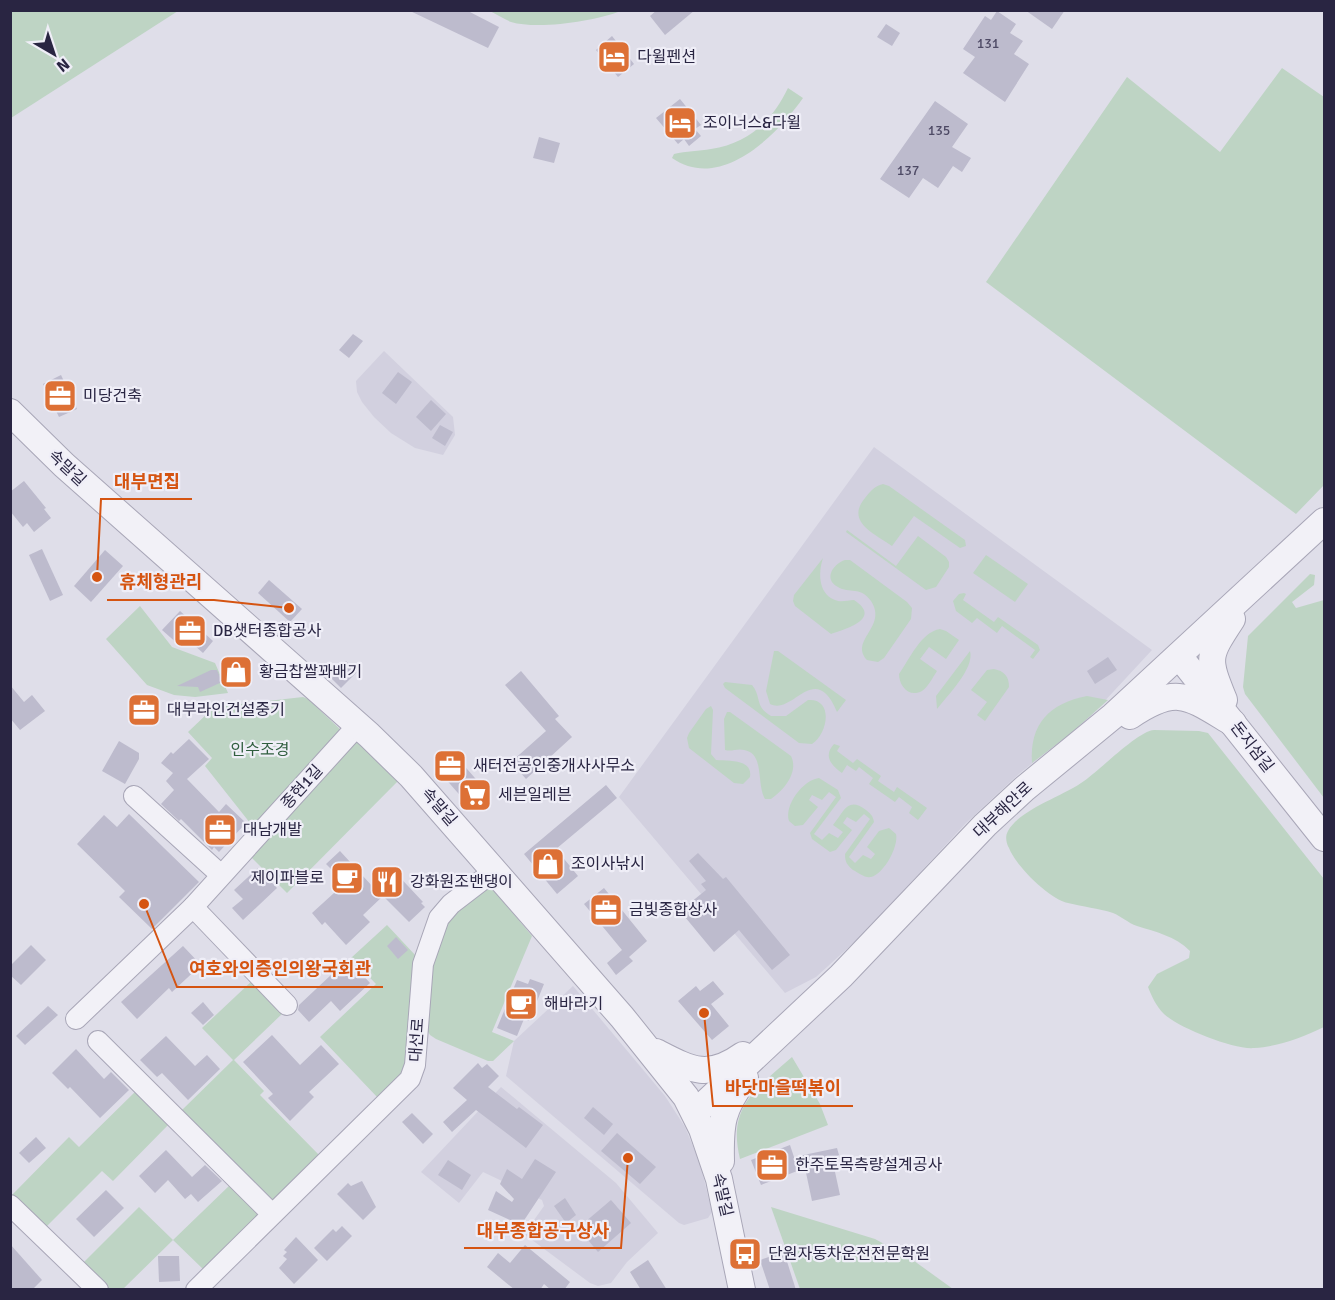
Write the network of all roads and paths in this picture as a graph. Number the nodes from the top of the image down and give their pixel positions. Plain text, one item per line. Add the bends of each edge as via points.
1 (10, 412) edge
2 (1324, 521) edge
3 (1259, 581) junction
4 (1179, 656) junction
5 (1233, 723) junction
6 (358, 725) junction
7 (1024, 789) junction
8 (134, 796) dead end
9 (1324, 838) edge
10 (494, 871) junction
11 (221, 875) junction
12 (193, 907) junction
13 (841, 976) junction
14 (817, 999) junction
15 (287, 1005) dead end
16 (76, 1020) dead end
17 (99, 1041) dead end
18 (649, 1049) junction
19 (695, 1113) junction
20 (719, 1179) junction
21 (10, 1205) edge
22 (272, 1215) junction
23 (98, 1290) edge
24 (196, 1290) edge
25 (742, 1290) edge

1 - 6 street, 속말길 via 64,465
2 - 3 street, 대부해안로
3 - 4 street, 대부해안로
3 - 5 street via 1212,655 1215,679
4 - 5 street, 돈지섬길
4 - 7 street, 대부해안로 via 1091,736
5 - 7 street via 1188,698 1157,699 1063,768
5 - 9 street, 돈지섬길
6 - 10 street, 속말길 via 426,791
6 - 11 street, 종현1길
7 - 13 street, 대부해안로
8 - 11 street
10 - 18 street, 속말길
10 - 22 street, 대선로 via 451,904 440,918 423,964 414,1072 410,1079
11 - 12 street, 종현1길
12 - 15 street
12 - 16 street, 종현1길
13 - 14 street, 대부해안로
13 - 20 street via 834,994 747,1075 731,1099 721,1130
14 - 18 street via 795,1009 747,1052 722,1068 689,1069
14 - 19 street, 대부해안로
17 - 22 street
18 - 19 street, 속말길
19 - 20 street, 속말길
20 - 25 street, 속말길
21 - 23 street
22 - 24 street, 대선로

